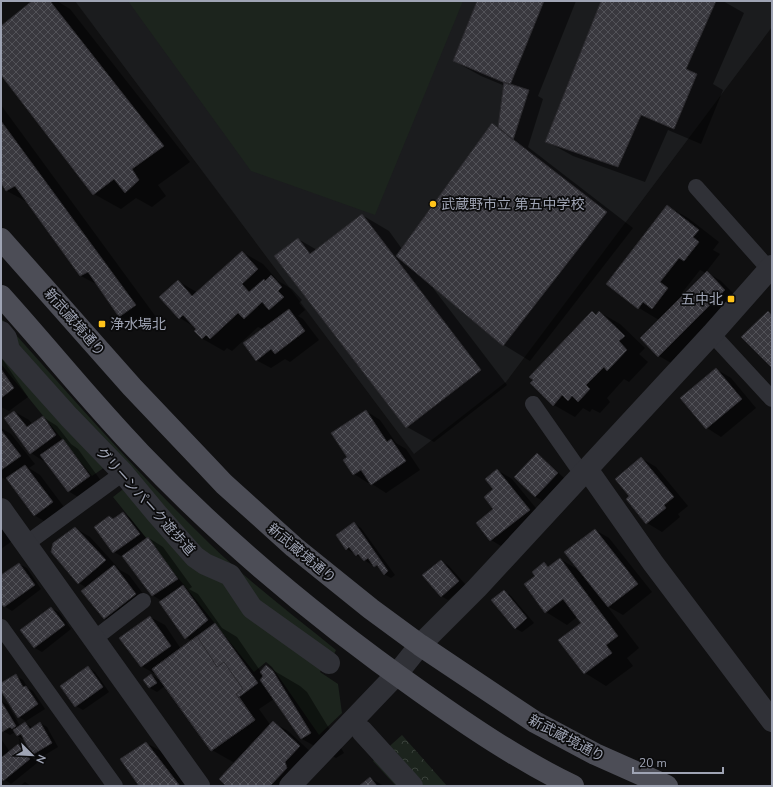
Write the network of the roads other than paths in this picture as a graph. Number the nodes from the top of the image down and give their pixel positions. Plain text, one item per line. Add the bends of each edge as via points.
1 (696, 187) dead end
2 (1, 239) edge
3 (771, 267) edge
4 (1, 296) edge
5 (1, 332) edge
6 (712, 334) junction
7 (772, 399) edge
8 (533, 404) dead end
9 (585, 471) junction
10 (123, 473) junction
11 (1, 509) edge
12 (26, 544) junction
13 (143, 601) dead end
14 (1, 627) edge
15 (94, 638) junction
16 (420, 646) junction
17 (329, 663) dead end
18 (396, 675) junction
19 (772, 721) edge
20 (362, 731) dead end
21 (115, 786) edge
22 (199, 786) edge
23 (290, 786) edge
24 (412, 786) edge
25 (573, 786) edge
26 (667, 786) edge

1 - 3 lane
2 - 16 main road, 新武蔵境通り via 132,388 224,484 294,547
3 - 6 street
4 - 18 main road via 139,452 186,499 287,591
5 - 10 street, グリーンパーク遊歩道 via 6,338 9,350
6 - 7 lane
6 - 9 street
8 - 9 lane
9 - 16 street
9 - 19 street
10 - 12 lane
10 - 17 street, グリーンパーク遊歩道 via 195,556 205,564 230,575 252,608
11 - 12 street
12 - 15 street
13 - 15 lane
14 - 21 lane
15 - 22 street
16 - 18 street
16 - 26 main road, 新武蔵境通り via 535,722 595,754
18 - 23 street
18 - 25 main road via 515,755
20 - 24 street

